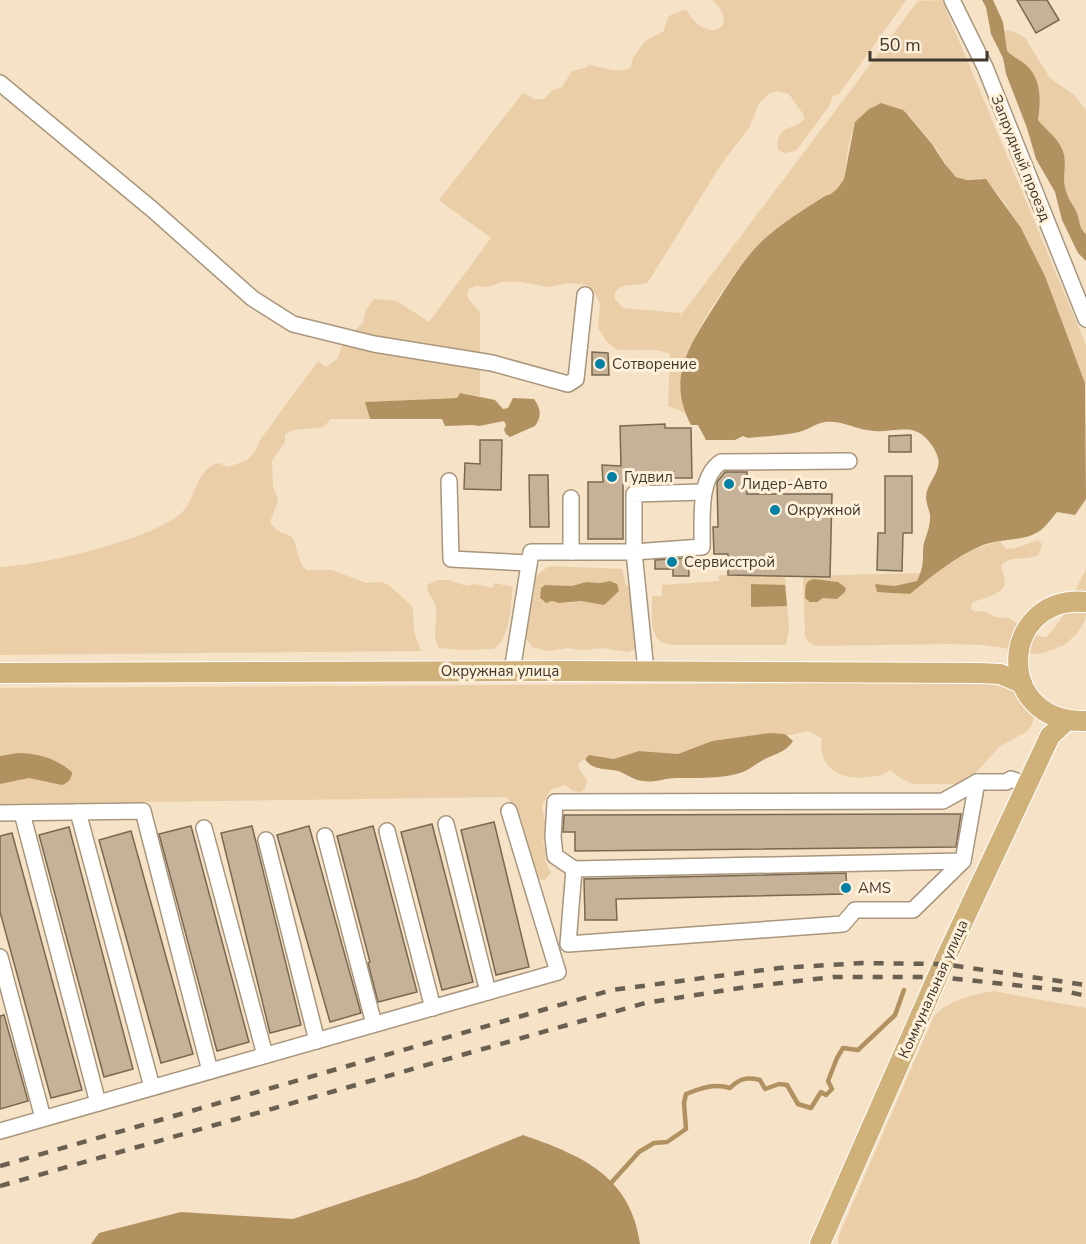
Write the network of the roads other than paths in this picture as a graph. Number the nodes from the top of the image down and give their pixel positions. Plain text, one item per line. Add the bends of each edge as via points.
1 (952, 0) edge
2 (0, 83) edge
3 (585, 295) dead end
4 (1086, 319) edge
5 (849, 461) dead end
6 (449, 481) dead end
7 (703, 492) junction
8 (571, 498) dead end
9 (571, 552) junction
10 (634, 552) junction
11 (529, 563) junction
12 (1086, 602) edge
13 (1018, 662) junction
14 (512, 671) junction
15 (646, 671) junction
16 (0, 673) edge
17 (1000, 674) junction
18 (1022, 683) junction
19 (1046, 712) junction
20 (1076, 721) edge
21 (1050, 736) junction
22 (977, 782) junction
23 (1027, 785) junction
24 (509, 811) dead end
25 (78, 812) junction
26 (0, 813) edge
27 (22, 813) junction
28 (446, 824) dead end
29 (204, 828) dead end
30 (387, 831) dead end
31 (325, 836) dead end
32 (266, 840) dead end
33 (963, 861) junction
34 (574, 869) junction
35 (0, 957) edge
36 (488, 992) junction
37 (433, 1008) junction
38 (374, 1024) junction
39 (317, 1041) junction
40 (265, 1055) junction
41 (210, 1071) junction
42 (152, 1087) junction
43 (98, 1103) junction
44 (43, 1118) junction
45 (0, 1131) edge
46 (820, 1244) edge

1 - 4 street, Запрудный проезд via 985,67
2 - 3 street via 252,298 293,324 374,344 492,363 568,384 576,379
5 - 7 street via 721,462 715,466
6 - 11 street via 451,559
7 - 10 street via 702,547
7 - 10 street via 634,494
8 - 9 street
9 - 10 street
9 - 11 street via 531,552
10 - 15 street
11 - 14 street
12 - 13 main road via 1074,600 1054,605 1038,615 1025,631
13 - 17 main road
13 - 18 main road
14 - 15 main road, Окружная улица
14 - 16 main road, Окружная улица
15 - 17 main road, Окружная улица
17 - 18 main road
18 - 19 main road via 1034,704
19 - 20 main road
19 - 21 main road
20 - 21 main road
21 - 23 main road, Коммунальная улица
22 - 23 street via 1011,779
22 - 33 street
22 - 34 street via 943,801 555,802 555,855
23 - 46 main road, Коммунальная улица
24 - 36 street via 558,972
25 - 27 street
25 - 41 street via 143,810
25 - 42 street
26 - 27 street
27 - 43 street
28 - 36 street
29 - 40 street
30 - 37 street
31 - 38 street
32 - 39 street
33 - 34 street
33 - 34 street via 913,910 855,910 843,924 568,944
35 - 44 street
36 - 37 street
37 - 38 street
38 - 39 street
39 - 40 street
40 - 41 street
41 - 42 street
42 - 43 street
43 - 44 street
44 - 45 street

